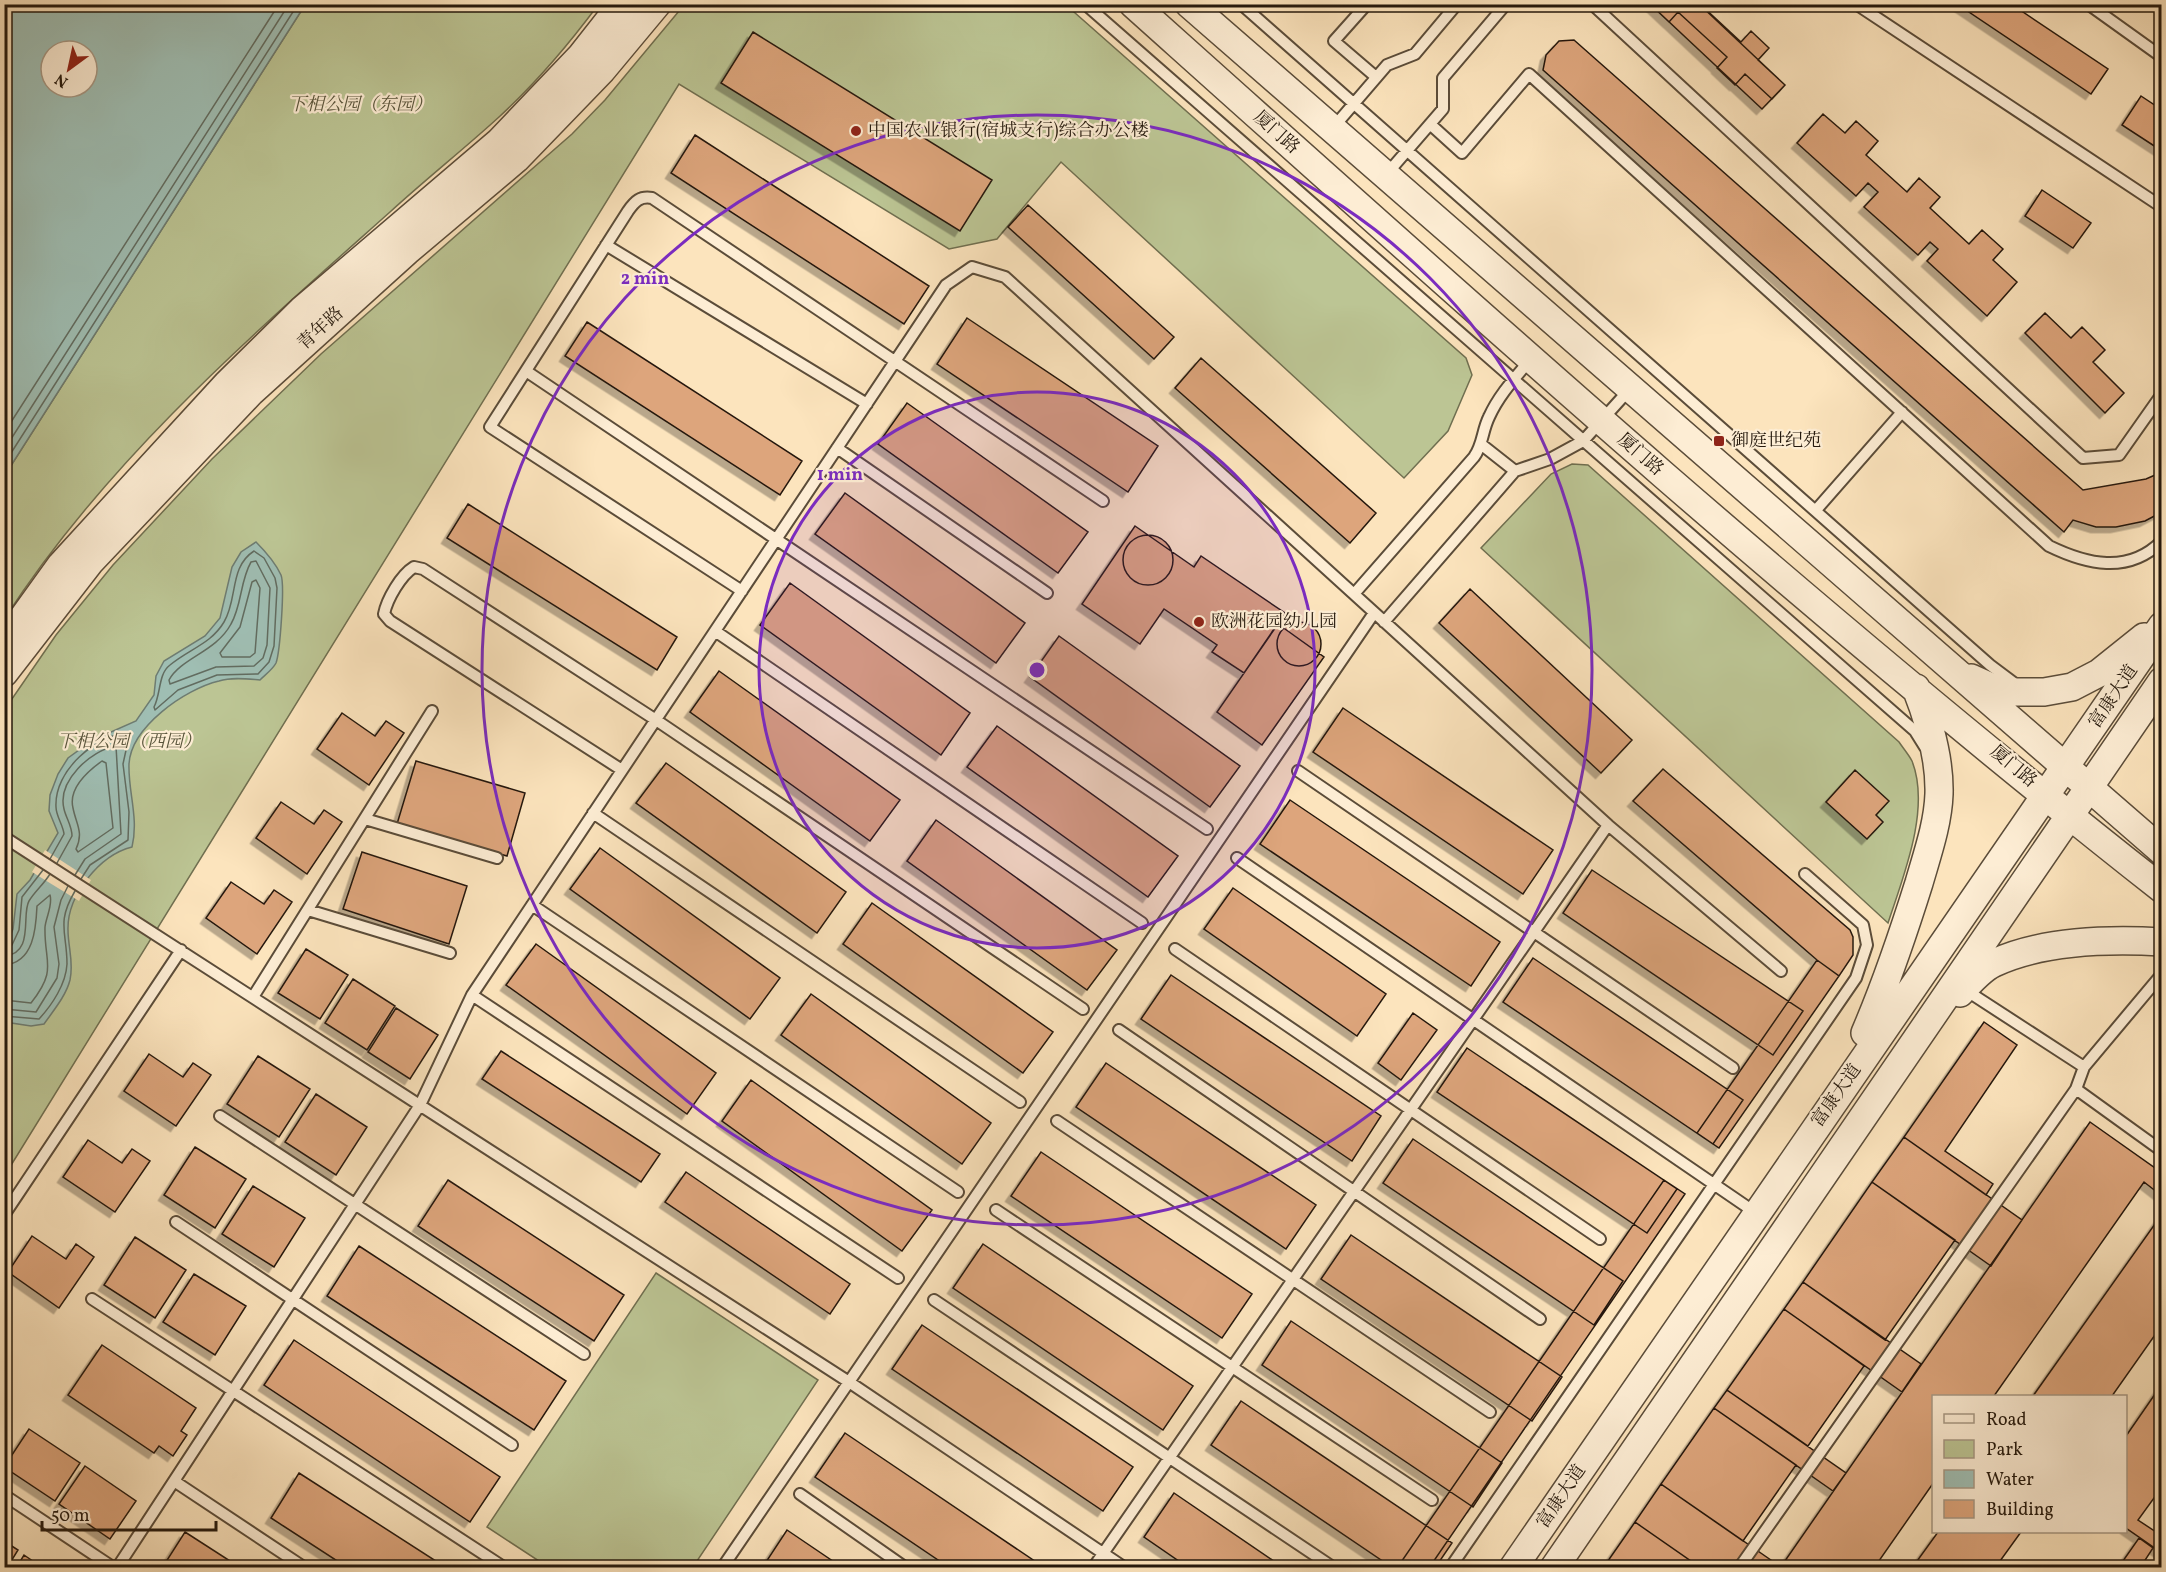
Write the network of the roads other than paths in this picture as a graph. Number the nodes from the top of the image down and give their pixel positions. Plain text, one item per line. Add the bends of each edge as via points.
1 (622, 4) edge
2 (657, 4) edge
3 (1085, 4) edge
4 (1133, 4) edge
5 (1189, 4) edge
6 (1241, 4) edge
7 (1367, 4) edge
8 (1457, 4) edge
9 (1506, 4) edge
10 (1592, 4) edge
11 (1856, 4) edge
12 (2088, 4) edge
13 (2162, 57) edge
14 (1376, 77) junction
15 (1355, 102) junction
16 (1430, 124) junction
17 (1332, 130) junction
18 (1408, 150) junction
19 (1385, 176) junction
20 (2162, 207) edge
21 (606, 244) junction
22 (894, 363) junction
23 (1522, 370) junction
24 (525, 371) junction
25 (1629, 390) junction
26 (2162, 394) edge
27 (867, 404) junction
28 (1902, 412) junction
29 (1592, 431) junction
30 (1482, 445) junction
31 (837, 448) junction
32 (1515, 471) junction
33 (1103, 501) dead end
34 (1816, 510) junction
35 (777, 538) junction
36 (2162, 541) edge
37 (742, 591) junction
38 (1047, 594) dead end
39 (1353, 594) junction
40 (1374, 613) junction
41 (2162, 619) edge
42 (1384, 621) junction
43 (2162, 626) edge
44 (715, 631) junction
45 (4, 644) edge
46 (1946, 666) junction
47 (4, 673) edge
48 (2162, 681) edge
49 (1915, 687) junction
50 (2026, 692) junction
51 (432, 711) dead end
52 (656, 720) junction
53 (2065, 768) junction
54 (1938, 769) junction
55 (622, 770) junction
56 (1298, 771) dead end
57 (2088, 788) junction
58 (2046, 795) junction
59 (593, 813) junction
60 (2069, 814) junction
61 (365, 819) junction
62 (1608, 825) junction
63 (1207, 829) dead end
64 (4, 837) edge
65 (2162, 851) edge
66 (497, 858) dead end
67 (1237, 858) dead end
68 (1805, 874) dead end
69 (2162, 889) edge
70 (532, 904) junction
71 (308, 910) junction
72 (1142, 923) dead end
73 (1534, 932) junction
74 (2162, 942) edge
75 (181, 950) junction
76 (1175, 950) dead end
77 (450, 954) dead end
78 (1781, 971) dead end
79 (2162, 974) edge
80 (1964, 989) junction
81 (472, 995) junction
82 (253, 997) junction
83 (1083, 1009) dead end
84 (1474, 1019) junction
85 (1119, 1030) dead end
86 (2084, 1067) junction
87 (1733, 1068) dead end
88 (2076, 1089) junction
89 (1839, 1092) junction
90 (1020, 1102) dead end
91 (420, 1105) junction
92 (1867, 1109) junction
93 (1411, 1110) junction
94 (220, 1116) dead end
95 (1057, 1121) dead end
96 (2162, 1151) edge
97 (1714, 1185) junction
98 (1354, 1191) junction
99 (958, 1192) dead end
100 (355, 1204) junction
101 (996, 1210) dead end
102 (1756, 1214) junction
103 (4, 1215) edge
104 (176, 1222) dead end
105 (1600, 1239) dead end
106 (898, 1278) dead end
107 (1293, 1280) junction
108 (92, 1299) dead end
109 (292, 1299) junction
110 (934, 1300) dead end
111 (1540, 1319) dead end
112 (584, 1354) dead end
113 (1232, 1368) junction
114 (849, 1382) junction
115 (233, 1389) junction
116 (1490, 1412) dead end
117 (512, 1445) dead end
118 (1169, 1458) junction
119 (174, 1481) junction
120 (800, 1494) dead end
121 (4, 1496) edge
122 (1432, 1500) dead end
123 (1103, 1553) junction
124 (115, 1568) edge
125 (305, 1568) edge
126 (506, 1568) edge
127 (722, 1568) edge
128 (906, 1568) edge
129 (1093, 1568) edge
130 (1125, 1568) edge
131 (1334, 1568) edge
132 (1450, 1568) edge
133 (1514, 1568) edge
134 (1554, 1568) edge
135 (1739, 1568) edge

1 - 45 street, 青年路 via 581,56 499,142 302,310 227,384 61,565
2 - 47 street, 青年路 via 602,70 516,159 251,392 90,562
3 - 23 lane
4 - 23 street, 厦门路
5 - 17 street, 厦门路
6 - 15 lane
7 - 14 lane via 1334,41
8 - 14 lane via 1415,54 1387,65
9 - 16 lane via 1443,78 1443,109
10 - 26 lane via 2083,458 2119,455
11 - 20 lane
12 - 13 lane
14 - 15 lane
15 - 17 lane
15 - 18 lane
16 - 18 lane
16 - 28 lane via 1462,153 1529,74
17 - 19 street, 厦门路
18 - 19 lane
18 - 34 lane
19 - 25 street, 厦门路
21 - 22 lane via 635,201 652,198
21 - 24 lane
21 - 27 lane
22 - 27 lane
22 - 33 lane
22 - 39 lane via 946,285 972,267 1005,278
23 - 29 street, 厦门路
23 - 30 lane via 1502,392 1487,420
24 - 35 lane
24 - 37 lane via 490,428
25 - 29 lane
25 - 46 street, 厦门路
27 - 31 lane
28 - 34 lane
28 - 36 lane via 2049,546 2077,560 2120,563 2141,556
29 - 32 lane via 1550,459
29 - 49 street, 厦门路 via 1782,577
29 - 54 lane via 1915,731
30 - 32 lane
30 - 39 lane
31 - 35 lane
31 - 38 lane
32 - 42 lane
34 - 50 lane via 1990,665
35 - 37 lane
35 - 63 lane
37 - 44 lane
39 - 40 lane
40 - 42 lane
40 - 114 lane
41 - 50 street via 2099,674 2072,687
42 - 62 lane
43 - 53 street, 富康大道
44 - 52 lane
44 - 72 lane
46 - 50 street via 2002,692
46 - 53 street, 厦门路
48 - 57 street, 富康大道
49 - 54 street via 1928,721
49 - 58 street, 厦门路
51 - 61 lane
52 - 55 lane
52 - 55 lane via 423,569 414,567 408,571 386,605 384,614 390,621
52 - 83 lane
53 - 57 street, 厦门路
53 - 58 street, 富康大道
54 - 89 street via 1939,795 1930,845 1911,909 1883,992
55 - 59 lane
56 - 73 lane
57 - 60 street, 富康大道
57 - 65 street, 厦门路
58 - 60 street, 厦门路
58 - 89 street, 富康大道
59 - 70 lane
59 - 90 lane
60 - 69 street, 厦门路
60 - 92 street, 富康大道
61 - 66 lane
61 - 71 lane
62 - 73 lane
62 - 78 lane
64 - 75 lane
67 - 84 lane
68 - 97 lane via 1863,925 1867,945 1863,962 1848,992
70 - 81 lane
70 - 99 lane
71 - 77 lane
71 - 82 lane
73 - 84 lane
73 - 87 lane
74 - 80 street via 2082,941 2033,951 1993,963
75 - 82 lane
75 - 103 lane
76 - 93 lane
79 - 86 lane
80 - 86 lane
80 - 92 street
81 - 91 lane
81 - 106 lane
82 - 91 lane
84 - 93 lane
84 - 97 lane
85 - 98 lane
86 - 88 lane
88 - 96 lane
88 - 135 lane
89 - 102 street, 富康大道
91 - 100 lane
91 - 114 lane
92 - 134 street, 富康大道
93 - 98 lane
93 - 105 lane
94 - 100 lane
95 - 107 lane
97 - 102 lane
97 - 132 lane
98 - 107 lane
98 - 111 lane
100 - 109 lane
100 - 112 lane
101 - 113 lane
102 - 133 street, 富康大道
104 - 109 lane
107 - 113 lane
107 - 116 lane
108 - 115 lane
109 - 115 lane
109 - 117 lane
110 - 118 lane
113 - 118 lane
113 - 122 lane
114 - 123 lane
114 - 127 lane
115 - 119 lane
115 - 126 lane
118 - 123 lane
118 - 131 lane
119 - 124 lane
119 - 125 lane
120 - 128 lane
121 - 124 lane
123 - 129 lane
123 - 130 lane

